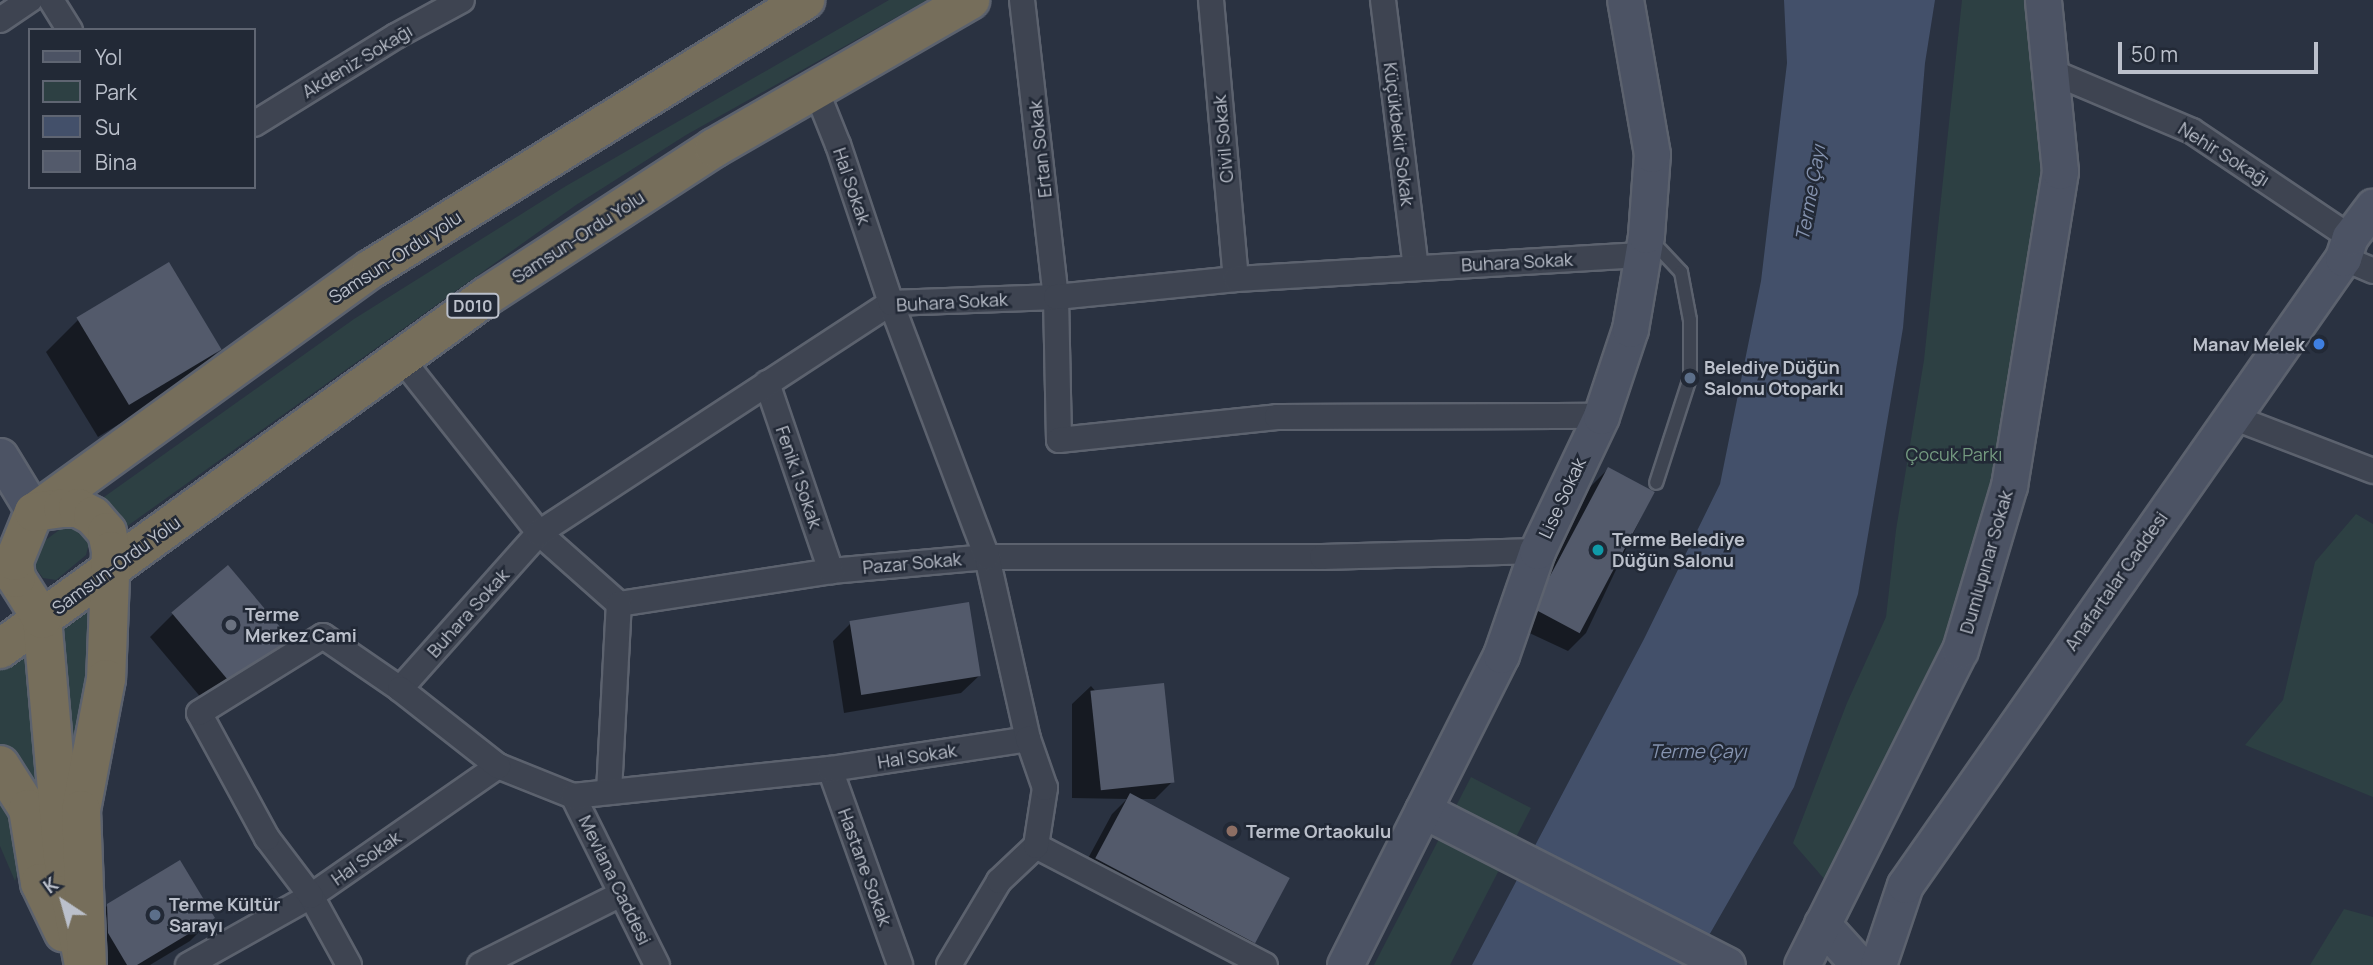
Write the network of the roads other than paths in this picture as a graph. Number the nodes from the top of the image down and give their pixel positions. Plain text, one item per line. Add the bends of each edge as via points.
1 (30, 0) edge
2 (51, 0) edge
3 (462, 0) edge
4 (805, 0) edge
5 (970, 0) edge
6 (1023, 0) edge
7 (1211, 0) edge
8 (1383, 0) edge
9 (1626, 0) edge
10 (2043, 0) edge
11 (0, 20) edge
12 (69, 28) edge
13 (2050, 71) junction
14 (816, 90) junction
15 (256, 123) edge
16 (2373, 206) edge
17 (1643, 245) junction
18 (2356, 255) edge
19 (1416, 268) junction
20 (1236, 279) junction
21 (1056, 297) junction
22 (891, 303) junction
23 (401, 358) junction
24 (767, 383) junction
25 (1601, 416) junction
26 (2230, 416) junction
27 (0, 456) edge
28 (2373, 471) edge
29 (1656, 483) dead end
30 (34, 512) junction
31 (539, 534) junction
32 (0, 538) edge
33 (1537, 551) junction
34 (987, 557) junction
35 (110, 569) junction
36 (831, 570) junction
37 (619, 604) junction
38 (42, 619) junction
39 (0, 649) edge
40 (400, 689) junction
41 (1028, 739) junction
42 (0, 765) edge
43 (498, 766) junction
44 (831, 769) junction
45 (609, 792) junction
46 (573, 796) junction
47 (1423, 810) junction
48 (1036, 846) junction
49 (621, 894) junction
50 (311, 896) junction
51 (1822, 924) junction
52 (84, 965) edge
53 (188, 965) edge
54 (349, 965) edge
55 (480, 965) edge
56 (657, 965) edge
57 (900, 965) edge
58 (949, 965) edge
59 (1265, 965) edge
60 (1345, 965) edge
61 (1727, 965) edge
62 (1802, 965) edge
63 (1859, 965) edge
64 (1878, 965) edge

1 - 11 street
2 - 12 street
3 - 15 street, Akdeniz Sokağı
4 - 30 highway, Samsun-Ordu yolu via 371,269
5 - 14 highway, Samsun-Ordu Yolu / D010
6 - 21 street, Ertan Sokak
7 - 20 street, Civil Sokak
8 - 19 street, Küçükbekir Sokak
9 - 17 street, Lise Sokak via 1652,154
10 - 13 street, Dumlupınar Sokak
13 - 18 street, Nehir Sokağı via 2192,131
13 - 51 street, Dumlupınar Sokak via 2060,171 2009,486 1960,650
14 - 22 street, Hal Sokak
14 - 23 highway, Samsun-Ordu Yolu / D010 via 657,185
16 - 18 street, Anafartalar Caddesi
17 - 19 street, Buhara Sokak
17 - 25 street, Lise Sokak via 1630,329
17 - 29 lane via 1681,272 1690,320 1690,378
18 - 26 street, Anafartalar Caddesi
19 - 20 street, Buhara Sokak
20 - 21 street, Buhara Sokak
21 - 22 street, Buhara Sokak
21 - 25 street, Ertan Sokak via 1059,440 1277,417
22 - 24 street, Buhara Sokak
22 - 34 street, Hal Sokak
23 - 31 street
23 - 35 highway, Samsun-Ordu Yolu / D010
24 - 31 street, Buhara Sokak
24 - 36 street, Fenik 1 Sokak
25 - 33 street, Lise Sokak
26 - 28 street
26 - 64 street, Anafartalar Caddesi via 1905,885
27 - 30 street
30 - 32 highway, Samsun-Ordu yolu
30 - 35 highway via 70,508 93,516 107,532
30 - 38 highway via 14,561 16,578
31 - 37 street
31 - 40 street, Buhara Sokak
33 - 34 street, Pazar Sokak
33 - 47 street, Lise Sokak via 1501,655
34 - 36 street, Pazar Sokak
34 - 41 street, Hal Sokak
35 - 38 highway, Samsun-Ordu Yolu / D010
35 - 52 highway via 106,678 81,810
36 - 37 street, Pazar Sokak
37 - 45 street
38 - 39 highway, Samsun-Ordu Yolu / D010
38 - 52 highway via 63,858
40 - 43 street
40 - 50 street via 323,636 199,713 268,838
41 - 44 street, Hal Sokak
41 - 48 street via 1045,788
42 - 52 highway via 28,809 40,883
43 - 46 street, Hal Sokak
43 - 50 street, Hal Sokak
44 - 45 street, Hal Sokak
44 - 57 street, Hastane Sokak
45 - 46 street, Hal Sokak
46 - 49 street, Mevlana Caddesi
47 - 60 street, Lise Sokak
47 - 61 street
48 - 58 street via 999,881
48 - 59 street
49 - 55 street
49 - 56 street, Mevlana Caddesi
50 - 53 street, Hal Sokak
50 - 54 street
51 - 62 street, Dumlupınar Sokak
51 - 63 street

